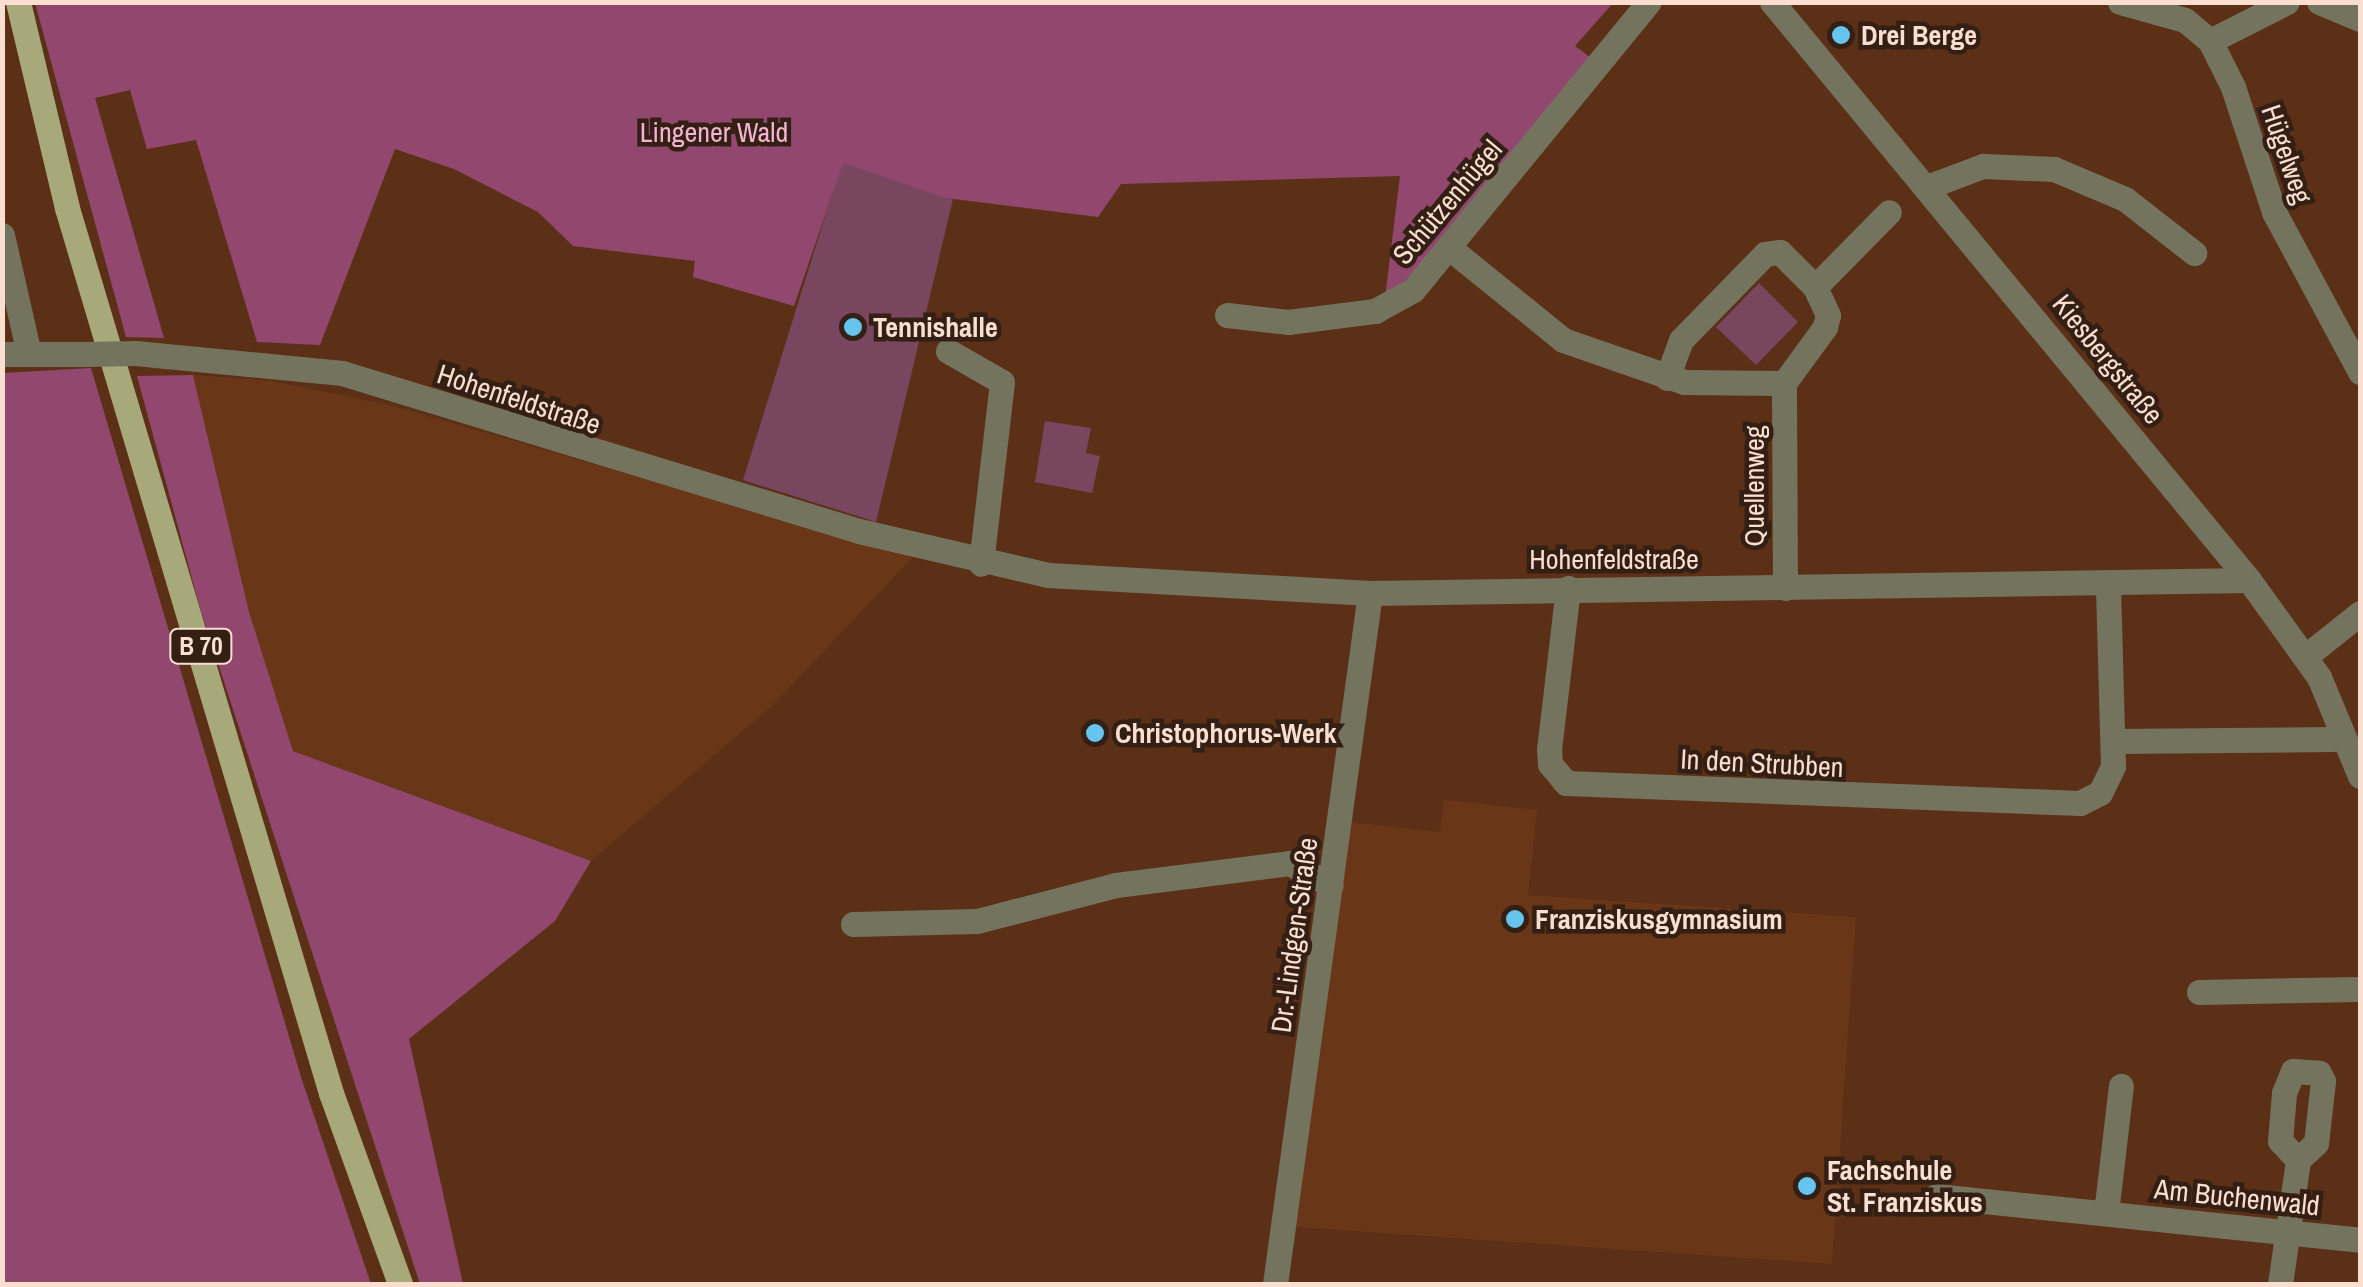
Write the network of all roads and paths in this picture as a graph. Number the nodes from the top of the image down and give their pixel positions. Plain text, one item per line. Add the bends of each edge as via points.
1 (18, 2) edge
2 (1648, 2) edge
3 (1772, 2) edge
4 (2120, 2) edge
5 (2287, 2) edge
6 (2319, 2) edge
7 (2360, 19) edge
8 (2210, 41) junction
9 (1927, 187) junction
10 (1889, 212) dead end
11 (2, 236) edge
12 (1452, 250) junction
13 (2194, 253) dead end
14 (1815, 287) junction
15 (1227, 315) dead end
16 (948, 351) dead end
17 (2, 354) edge
18 (30, 354) junction
19 (2360, 372) edge
20 (1668, 378) junction
21 (1784, 383) junction
22 (982, 564) junction
23 (2249, 580) junction
24 (2108, 586) junction
25 (1568, 588) junction
26 (1785, 588) junction
27 (1370, 593) junction
28 (2360, 613) edge
29 (2306, 656) junction
30 (2334, 739) dead end
31 (2114, 741) junction
32 (2360, 776) edge
33 (1332, 885) junction
34 (853, 924) dead end
35 (2360, 989) edge
36 (2199, 992) dead end
37 (2121, 1086) dead end
38 (2298, 1160) dead end
39 (1936, 1196) dead end
40 (2106, 1213) junction
41 (2286, 1234) junction
42 (2360, 1240) edge
43 (400, 1284) edge
44 (1275, 1284) edge
45 (2280, 1284) edge

1 - 43 main road, B 70 via 67,208 331,1093
2 - 12 street, Schützenhügel
3 - 9 street, Kiesbergstraße
4 - 8 street via 2185,20
5 - 8 street
6 - 7 street
8 - 19 street, Hügelweg via 2233,87 2274,212
9 - 13 street via 1983,166 2054,168 2125,199
9 - 23 street, Kiesbergstraße
10 - 14 street
11 - 18 street
12 - 15 street, Schützenhügel via 1413,290 1375,311 1288,322
12 - 20 street, Quellenweg via 1563,340
14 - 20 street via 1780,252 1765,254 1681,340
14 - 21 street via 1828,315 1826,327
16 - 22 street via 1002,382
17 - 18 street, Hohenfeldstraße
18 - 22 street, Hohenfeldstraße, bridge via 135,352 342,372 634,466
20 - 21 street, Quellenweg
21 - 26 street, Quellenweg
22 - 27 street, Hohenfeldstraße via 1048,575
23 - 24 street, Hohenfeldstraße
23 - 29 street, Kiesbergstraße
24 - 26 street, Hohenfeldstraße
24 - 31 street, In den Strubben
25 - 26 street, Hohenfeldstraße
25 - 27 street, Hohenfeldstraße
25 - 31 street, In den Strubben via 1550,749 1550,764 1566,783 2080,803 2109,781
27 - 33 street, Dr.-Lindgen-Straße
28 - 29 street
29 - 32 street, Kiesbergstraße via 2340,717
30 - 31 street
33 - 34 street via 1289,863 1116,886 977,921
33 - 44 street, Dr.-Lindgen-Straße
35 - 36 street
37 - 40 street
38 - 41 street
39 - 40 street, Am Buchenwald
40 - 41 street, Am Buchenwald
41 - 42 street, Am Buchenwald
41 - 45 street

